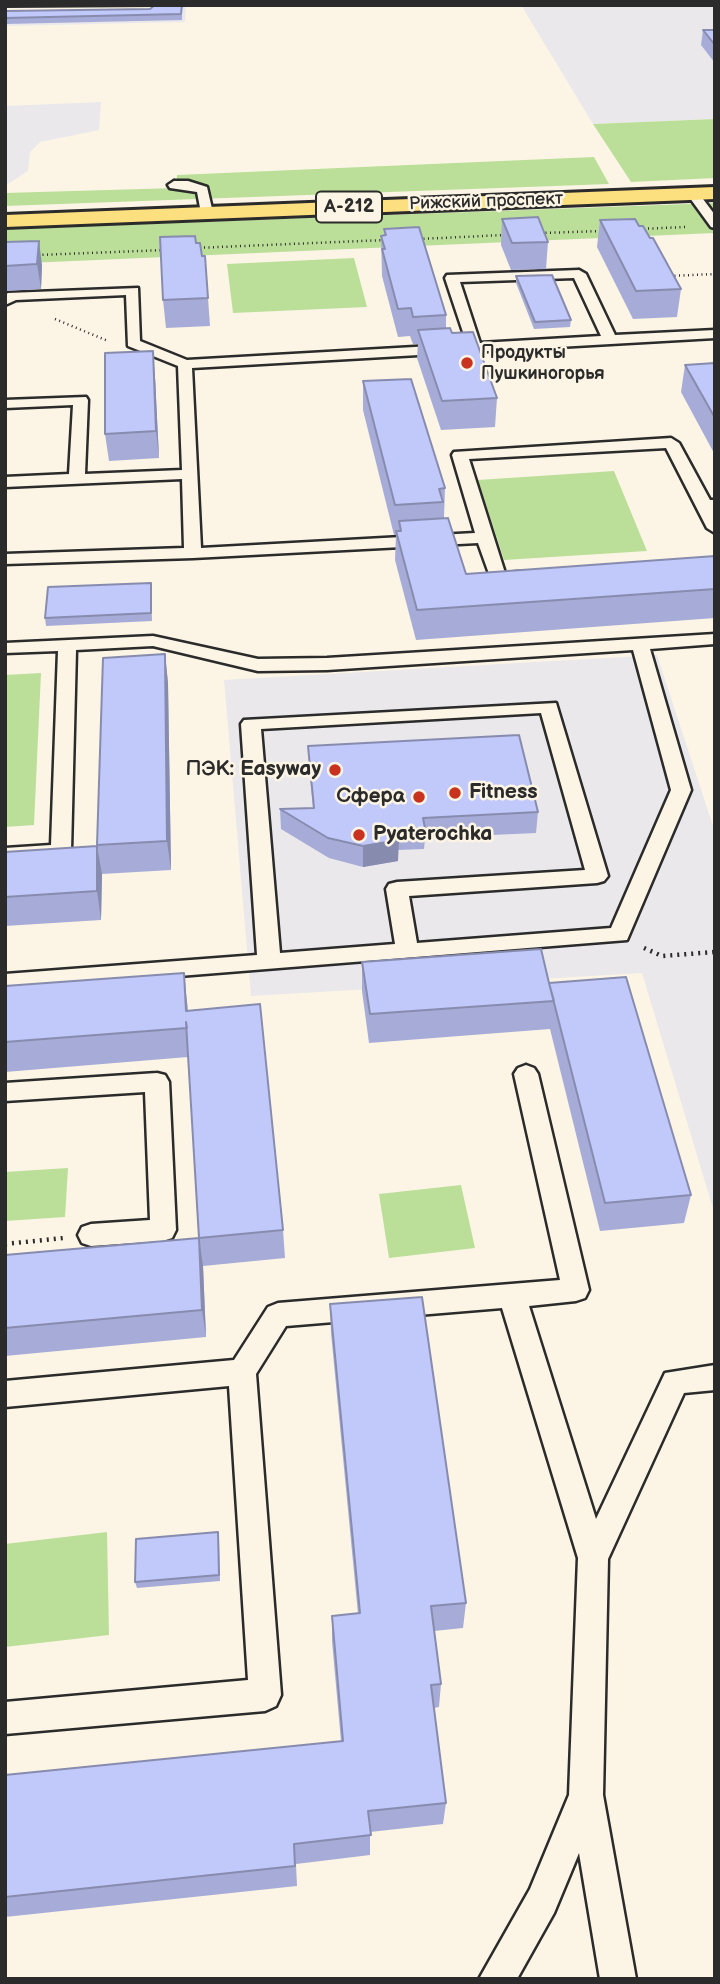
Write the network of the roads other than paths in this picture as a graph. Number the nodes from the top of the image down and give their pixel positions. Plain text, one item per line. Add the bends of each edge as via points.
1 (115, 7) edge
2 (150, 9) edge
3 (5, 11) edge
4 (174, 184) dead end
5 (715, 193) edge
6 (693, 194) junction
7 (207, 213) junction
8 (5, 221) edge
9 (715, 224) edge
10 (5, 301) edge
11 (715, 334) edge
12 (610, 340) junction
13 (475, 348) junction
14 (185, 364) junction
15 (5, 404) edge
16 (191, 474) junction
17 (77, 479) junction
18 (5, 482) edge
19 (709, 505) edge
20 (715, 528) edge
21 (485, 538) junction
22 (193, 553) junction
23 (5, 559) edge
24 (539, 576) edge
25 (715, 639) edge
26 (640, 644) junction
27 (68, 646) junction
28 (5, 648) edge
29 (5, 855) edge
30 (407, 951) junction
31 (269, 960) junction
32 (5, 982) edge
33 (526, 1074) dead end
34 (5, 1092) edge
35 (91, 1235) road end
36 (512, 1296) junction
37 (242, 1372) junction
38 (715, 1377) edge
39 (5, 1394) edge
40 (593, 1558) junction
41 (5, 1718) edge
42 (586, 1795) junction
43 (497, 1979) edge
44 (618, 1979) edge

1 - 2 lane
1 - 3 lane
4 - 7 lane via 203,190
5 - 6 highway, Рижский проспект / А-212
6 - 7 highway, Рижский проспект / А-212
6 - 9 lane
7 - 8 highway, Рижский проспект / А-212
10 - 14 lane via 13,296 133,291 133,343
11 - 12 lane
12 - 13 lane
12 - 13 lane via 579,274 452,278
13 - 14 lane
14 - 16 lane
15 - 17 lane via 81,400
16 - 17 lane
16 - 22 lane
17 - 18 lane
19 - 20 lane
19 - 21 lane via 671,443 460,455
21 - 22 lane
21 - 24 lane via 498,578
22 - 23 lane
25 - 26 lane
26 - 27 lane via 258,665 153,641
26 - 30 lane via 681,790 619,935
27 - 28 lane
27 - 29 lane via 61,851
30 - 31 lane
30 - 31 lane via 397,889 597,876 549,707 251,724
31 - 32 lane
33 - 36 lane via 576,1290
34 - 35 lane via 157,1082 163,1230
36 - 37 lane via 278,1315
36 - 40 lane
37 - 39 lane
37 - 41 lane via 265,1695
38 - 40 lane via 675,1382
40 - 42 lane
42 - 43 lane via 542,1901
42 - 44 lane

